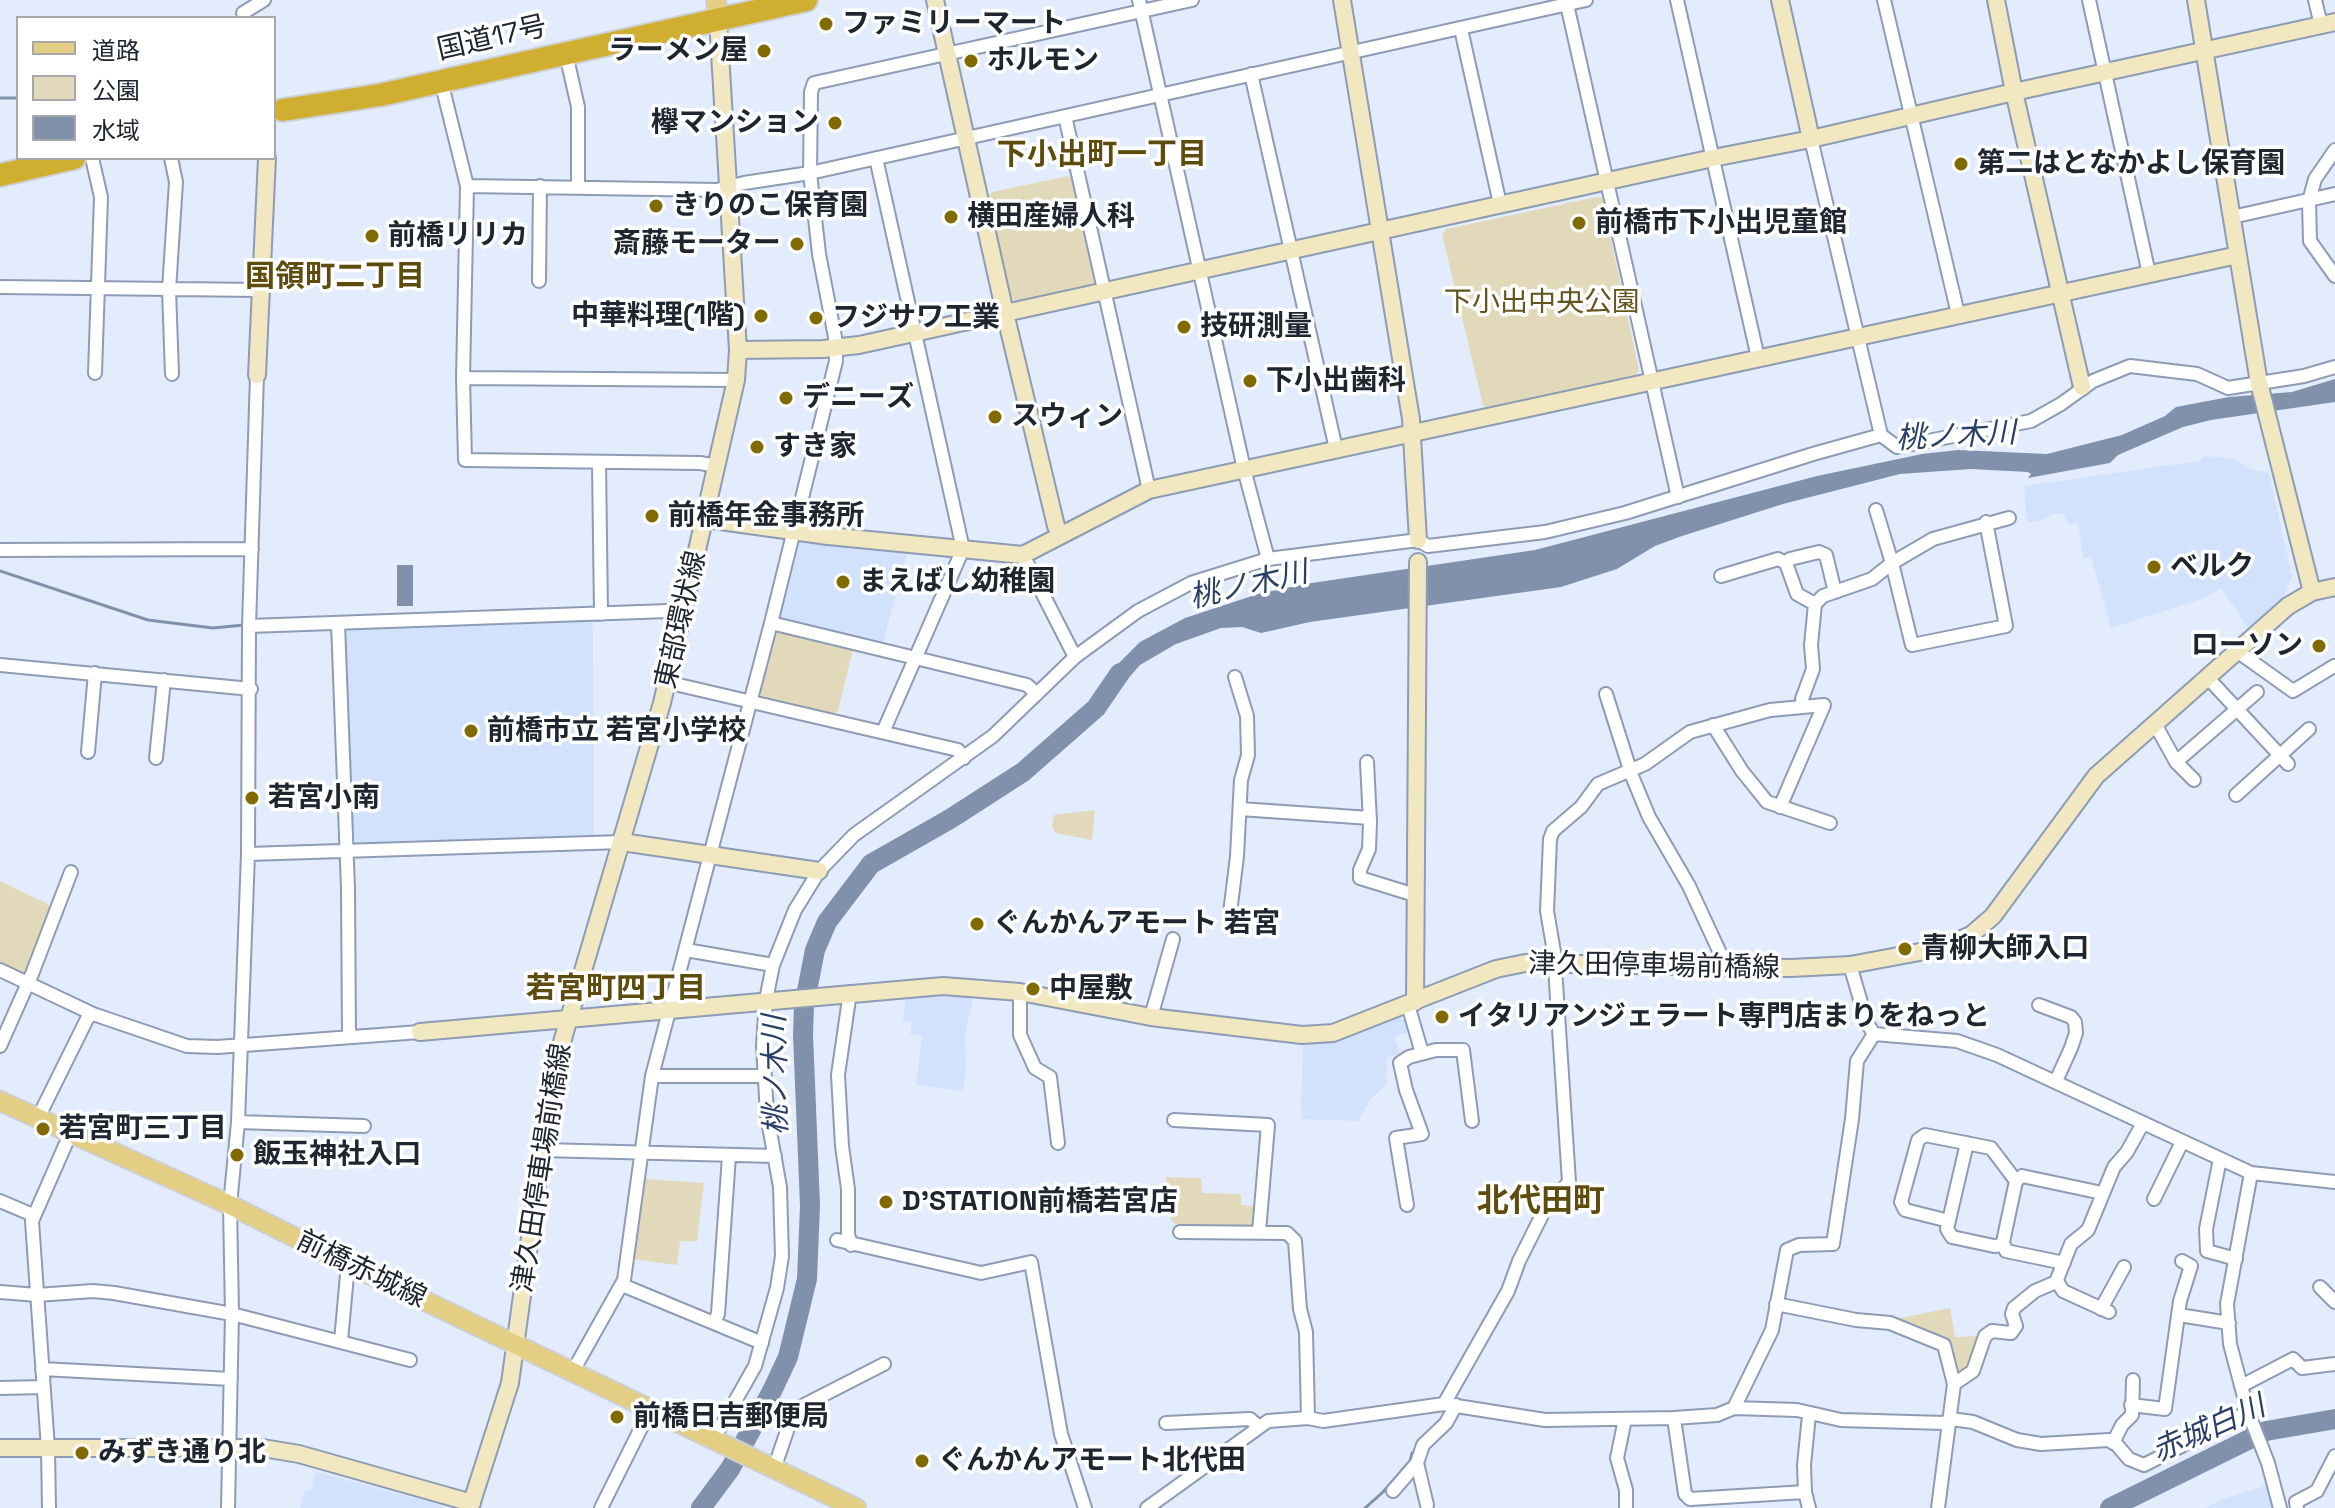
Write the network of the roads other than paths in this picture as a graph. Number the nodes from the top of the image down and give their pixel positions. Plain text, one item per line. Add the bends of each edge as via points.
1 (264, 0) edge
2 (806, 0) edge
3 (935, 0) edge
4 (1192, 0) edge
5 (1342, 0) edge
6 (1586, 0) edge
7 (1677, 0) edge
8 (1780, 0) edge
9 (1884, 0) edge
10 (1996, 0) edge
11 (2089, 0) edge
12 (2196, 0) edge
13 (2315, 0) edge
14 (1567, 2) edge
15 (722, 6) edge
16 (1141, 6) edge
17 (242, 10) edge
18 (2328, 24) edge
19 (1461, 29) junction
20 (2205, 52) junction
21 (1351, 53) junction
22 (566, 54) junction
23 (947, 54) junction
24 (2105, 73) junction
25 (1251, 74) junction
26 (441, 81) junction
27 (2014, 92) junction
28 (1160, 95) junction
29 (279, 112) edge
30 (1065, 116) junction
31 (1910, 117) junction
32 (965, 138) junction
33 (1811, 139) junction
34 (2335, 150) edge
35 (876, 158) junction
36 (1713, 158) junction
37 (65, 160) edge
38 (92, 160) edge
39 (171, 160) edge
40 (267, 160) edge
41 (810, 173) junction
42 (0, 175) edge
43 (1607, 183) junction
44 (467, 186) junction
45 (540, 186) junction
46 (578, 187) junction
47 (728, 187) junction
48 (2335, 194) edge
49 (2309, 201) junction
50 (1500, 204) junction
51 (2232, 217) junction
52 (1381, 232) junction
53 (1290, 252) junction
54 (2238, 255) junction
55 (1199, 272) junction
56 (2149, 274) junction
57 (2335, 276) edge
58 (539, 281) dead end
59 (0, 287) edge
60 (97, 289) junction
61 (169, 290) junction
62 (260, 290) junction
63 (1103, 292) junction
64 (2059, 293) junction
65 (1005, 313) junction
66 (1958, 314) junction
67 (915, 332) junction
68 (1860, 336) junction
69 (836, 348) junction
70 (738, 350) junction
71 (1758, 358) junction
72 (2335, 367) edge
73 (95, 373) dead end
74 (172, 374) dead end
75 (257, 375) joint
76 (463, 378) junction
77 (736, 380) junction
78 (1650, 382) junction
79 (2260, 385) junction
80 (2082, 387) junction
81 (1413, 433) junction
82 (1881, 435) junction
83 (1336, 449) junction
84 (599, 463) junction
85 (717, 466) junction
86 (1244, 469) junction
87 (1149, 490) junction
88 (1678, 497) junction
89 (1876, 510) dead end
90 (2009, 518) dead end
91 (706, 519) junction
92 (1986, 522) junction
93 (793, 532) junction
94 (1061, 535) junction
95 (1418, 540) junction
96 (252, 549) junction
97 (963, 549) junction
98 (0, 550) edge
99 (1023, 555) junction
100 (1268, 559) junction
101 (1418, 562) joint
102 (1786, 563) junction
103 (1892, 563) junction
104 (1721, 576) dead end
105 (2335, 587) edge
106 (1835, 592) junction
107 (2312, 592) junction
108 (1815, 604) junction
109 (684, 613) junction
110 (601, 614) junction
111 (338, 623) junction
112 (771, 623) junction
113 (249, 626) junction
114 (2237, 651) junction
115 (915, 657) junction
116 (1075, 657) junction
117 (0, 665) edge
118 (2334, 666) edge
119 (95, 673) junction
120 (1235, 677) dead end
121 (2207, 677) junction
122 (164, 680) junction
123 (666, 682) junction
124 (251, 689) junction
125 (2257, 692) dead end
126 (1037, 694) junction
127 (1606, 694) dead end
128 (748, 703) junction
129 (1803, 705) junction
130 (2237, 709) junction
131 (2155, 724) junction
132 (1713, 725) junction
133 (2309, 729) dead end
134 (883, 732) junction
135 (88, 752) dead end
136 (156, 758) dead end
137 (964, 758) junction
138 (2284, 760) junction
139 (1367, 762) dead end
140 (2176, 762) junction
141 (1631, 771) junction
142 (2194, 780) dead end
143 (2236, 795) dead end
144 (1780, 807) junction
145 (1240, 809) junction
146 (1370, 818) junction
147 (1830, 823) dead end
148 (622, 842) junction
149 (345, 852) junction
150 (711, 853) junction
151 (248, 854) junction
152 (819, 871) junction
153 (71, 872) dead end
154 (1415, 895) junction
155 (1230, 913) dead end
156 (1173, 939) dead end
157 (686, 950) junction
158 (1554, 962) junction
159 (773, 965) junction
160 (1850, 965) junction
161 (1723, 967) junction
162 (0, 970) edge
163 (28, 983) junction
164 (1020, 992) junction
165 (844, 993) junction
166 (766, 1000) junction
167 (1412, 1003) junction
168 (2039, 1005) dead end
169 (671, 1009) junction
170 (93, 1014) junction
171 (1151, 1017) junction
172 (568, 1018) junction
173 (420, 1032) joint
174 (1874, 1034) junction
175 (349, 1037) junction
176 (240, 1045) junction
177 (0, 1046) edge
178 (1422, 1053) junction
179 (652, 1076) junction
180 (764, 1076) junction
181 (2056, 1081) junction
182 (0, 1101) edge
183 (38, 1118) junction
184 (1174, 1120) dead end
185 (1472, 1121) dead end
186 (238, 1122) junction
187 (2143, 1123) junction
188 (364, 1126) dead end
189 (71, 1132) junction
190 (2182, 1142) junction
191 (1058, 1143) dead end
192 (1967, 1143) junction
193 (542, 1150) junction
194 (641, 1154) junction
195 (729, 1156) junction
196 (775, 1156) junction
197 (2220, 1159) junction
198 (2251, 1173) junction
199 (2016, 1181) junction
200 (2335, 1182) edge
201 (2102, 1193) junction
202 (2154, 1199) dead end
203 (0, 1201) edge
204 (230, 1205) junction
205 (1407, 1205) dead end
206 (33, 1215) junction
207 (1949, 1221) junction
208 (1180, 1232) dead end
209 (1259, 1232) junction
210 (837, 1240) dead end
211 (851, 1245) junction
212 (2004, 1245) junction
213 (2236, 1259) junction
214 (2182, 1261) dead end
215 (2064, 1263) junction
216 (348, 1264) junction
217 (2124, 1267) dead end
218 (2057, 1281) junction
219 (622, 1285) junction
220 (2320, 1287) dead end
221 (0, 1292) edge
222 (37, 1295) junction
223 (2335, 1302) edge
224 (1776, 1304) junction
225 (232, 1314) junction
226 (2179, 1315) junction
227 (714, 1323) junction
228 (2229, 1323) junction
229 (341, 1341) junction
230 (516, 1343) junction
231 (762, 1343) junction
232 (410, 1360) dead end
233 (884, 1364) dead end
234 (2335, 1364) edge
235 (42, 1369) junction
236 (573, 1371) junction
237 (231, 1379) junction
238 (2133, 1380) dead end
239 (1954, 1384) junction
240 (2241, 1386) junction
241 (43, 1387) junction
242 (0, 1388) edge
243 (1450, 1404) junction
244 (2131, 1405) junction
245 (1734, 1408) junction
246 (650, 1410) junction
247 (2249, 1414) junction
248 (1809, 1415) junction
249 (1308, 1418) junction
250 (1674, 1418) junction
251 (1625, 1419) junction
252 (1951, 1419) junction
253 (1166, 1423) dead end
254 (1259, 1427) junction
255 (717, 1441) junction
256 (2113, 1443) junction
257 (230, 1447) junction
258 (0, 1448) edge
259 (48, 1448) junction
260 (2335, 1456) edge
261 (1417, 1463) junction
262 (768, 1466) junction
263 (1393, 1491) dead end
264 (1805, 1492) junction
265 (471, 1505) edge
266 (1427, 1505) dead end
267 (49, 1508) edge
268 (228, 1508) edge
269 (601, 1508) edge
270 (856, 1508) edge
271 (1085, 1508) edge
272 (1147, 1508) edge
273 (1626, 1508) edge
274 (1809, 1508) edge
275 (1938, 1508) edge
276 (2280, 1508) edge
277 (2297, 1508) edge

1 - 17 street
2 - 15 highway, 国道17号
3 - 23 street
4 - 16 street
5 - 21 street
6 - 14 street
7 - 36 street
8 - 33 street
9 - 31 street
10 - 27 street
11 - 24 street
12 - 20 street
13 - 18 street
14 - 19 street
14 - 43 street
15 - 22 highway, 国道17号
15 - 29 highway, 国道17号 via 373,81
15 - 47 street, 東部環状線
16 - 23 street
16 - 28 street
18 - 20 street
19 - 21 street
19 - 50 street
20 - 24 street
20 - 51 street
21 - 25 street
21 - 52 street
22 - 26 highway, 国道17号
22 - 46 street via 578,107
23 - 32 street
23 - 41 street via 814,83
24 - 27 street
24 - 56 street
25 - 28 street
25 - 53 street
26 - 29 highway, 国道17号
26 - 44 street
27 - 31 street
27 - 64 street
28 - 30 street
28 - 55 street
30 - 32 street
30 - 63 street
31 - 33 street
31 - 66 street
32 - 35 street
32 - 65 street
33 - 36 street
33 - 68 street
34 - 49 street via 2315,179
35 - 41 street
35 - 67 street
36 - 43 street
36 - 71 street
37 - 42 highway
38 - 60 street via 101,197
39 - 61 street via 176,190
40 - 62 street
41 - 47 street
41 - 69 street
43 - 50 street
43 - 78 street
44 - 45 street
44 - 76 street
45 - 46 street
45 - 58 street
46 - 47 street
47 - 70 street, 東部環状線
48 - 49 street
49 - 51 street
49 - 57 street via 2310,241
50 - 52 street
51 - 54 street
52 - 53 street
52 - 81 street
53 - 55 street
53 - 83 street
54 - 56 street
54 - 79 street
55 - 63 street
55 - 86 street
56 - 64 street
59 - 60 street
60 - 61 street
60 - 73 street
61 - 62 street
61 - 74 street
62 - 75 street
63 - 65 street
63 - 87 street
64 - 66 street
64 - 80 street
65 - 67 street
65 - 94 street
66 - 68 street
67 - 69 street
67 - 97 street
68 - 71 street
68 - 82 street
69 - 70 street
69 - 93 street
70 - 77 street, 東部環状線
71 - 78 street
72 - 79 street
75 - 96 street
76 - 77 street
76 - 84 street via 465,460
77 - 85 street, 東部環状線
78 - 81 street
78 - 88 street
79 - 80 street via 2224,388 2197,374 2134,366
79 - 107 street
80 - 82 street via 2031,421 1897,447
81 - 83 street
81 - 95 street
82 - 88 street
83 - 86 street
84 - 85 street
84 - 110 street
85 - 91 street, 東部環状線
86 - 87 street
86 - 100 street
87 - 94 street
88 - 95 street via 1545,532 1428,546
89 - 103 street
90 - 92 street
91 - 93 street
91 - 109 street, 東部環状線
92 - 103 street via 1933,539
92 - 103 street via 2006,626 1912,645
93 - 97 street
93 - 112 street
94 - 99 street
95 - 100 street
95 - 101 street
96 - 98 street
96 - 113 street
97 - 99 street
97 - 115 street
99 - 116 street
100 - 116 street via 1175,591
101 - 154 street
102 - 104 street via 1778,559
102 - 106 street via 1819,552 1826,555
102 - 108 street via 1797,594
103 - 106 street via 1872,579
105 - 107 street, 津久田停車場前橋線
106 - 108 street
107 - 114 street, 津久田停車場前橋線
108 - 129 street via 1813,669
109 - 110 street
109 - 123 street, 東部環状線
110 - 111 street
111 - 113 street
111 - 149 street
112 - 115 street
112 - 128 street
113 - 124 street
114 - 118 street via 2293,691
114 - 121 street, 津久田停車場前橋線
115 - 126 street via 1027,685
115 - 134 street
116 - 126 street
117 - 119 street
119 - 122 street
119 - 135 street
120 - 145 street via 1248,720
121 - 130 street
121 - 131 street, 津久田停車場前橋線
122 - 124 street
122 - 136 street
123 - 128 street
123 - 148 street, 東部環状線
124 - 151 street
125 - 130 street
126 - 137 street
127 - 141 street
128 - 134 street
128 - 150 street
129 - 132 street
129 - 144 street via 1824,705
130 - 138 street
130 - 140 street
131 - 140 street
131 - 160 street, 津久田停車場前橋線 via 2096,776 1993,916 1971,935 1941,948
132 - 141 street via 1690,732
132 - 144 street via 1767,802
133 - 138 street
134 - 137 street via 958,750
137 - 152 street via 854,835
138 - 143 street
139 - 146 street
140 - 142 street
141 - 158 street via 1598,784 1551,836 1547,900
141 - 161 street
144 - 147 street
145 - 146 street
145 - 155 street
146 - 154 street via 1369,849 1360,878
148 - 149 street
148 - 150 street
148 - 172 street, 東部環状線
149 - 151 street
149 - 175 street
150 - 152 street
150 - 157 street
151 - 176 street
152 - 159 street via 795,910
153 - 163 street
154 - 167 street
156 - 171 street
157 - 159 street
157 - 169 street
158 - 161 street, 津久田停車場前橋線
158 - 167 street, 津久田停車場前橋線 via 1496,969
158 - 243 street via 1569,1182 1545,1209
159 - 166 street
160 - 161 street, 津久田停車場前橋線
160 - 174 street
162 - 163 street
163 - 170 street
163 - 177 street
164 - 165 street, 津久田停車場前橋線 via 943,986
164 - 171 street, 津久田停車場前橋線
164 - 191 street via 1020,1035 1035,1068 1050,1077
165 - 166 street, 津久田停車場前橋線
165 - 211 street via 838,1075
166 - 169 street, 津久田停車場前橋線
166 - 180 street
167 - 171 street, 津久田停車場前橋線 via 1333,1033 1302,1035
167 - 178 street
168 - 181 street via 2075,1022 2076,1033
169 - 172 street, 津久田停車場前橋線
169 - 179 street
170 - 176 street via 187,1046
170 - 183 street
172 - 173 street
172 - 193 street, 津久田停車場前橋線
173 - 175 street
174 - 181 street via 1957,1041
174 - 224 street via 1857,1061 1833,1244 1787,1250
175 - 176 street
176 - 186 street
178 - 185 street via 1463,1050
178 - 205 street via 1400,1063 1422,1134 1396,1138
179 - 180 street
179 - 194 street
180 - 196 street
181 - 187 street
182 - 183 main road, 前橋赤城線
183 - 189 main road, 前橋赤城線
184 - 209 street via 1268,1125
186 - 188 street
186 - 204 street
187 - 190 street
187 - 201 street
189 - 204 main road, 前橋赤城線
189 - 206 street
190 - 197 street
190 - 202 street
192 - 199 street via 1991,1148
192 - 207 street
192 - 207 street via 1925,1135 1918,1140 1901,1202 1905,1210
193 - 194 street
193 - 230 street, 津久田停車場前橋線
194 - 195 street
194 - 219 street
195 - 196 street
195 - 227 street
196 - 231 street via 782,1256
197 - 198 street
197 - 213 street via 2206,1229 2207,1251
198 - 200 street
198 - 213 street
199 - 201 street via 2022,1176
199 - 212 street
201 - 215 street via 2088,1230 2071,1244
203 - 206 street
204 - 216 main road, 前橋赤城線
204 - 225 street
206 - 222 street
207 - 212 street via 1952,1237
208 - 209 street
209 - 249 street via 1287,1233 1295,1241 1306,1332
210 - 211 street
211 - 271 street via 981,1273 1031,1262 1061,1434
212 - 215 street via 2006,1251
213 - 228 street via 2227,1304
214 - 226 street via 2191,1266
215 - 218 street
216 - 229 street
216 - 230 main road, 前橋赤城線
217 - 218 street via 2105,1310 2063,1291
218 - 239 street via 2014,1308 2016,1326 2011,1333 1992,1331 1985,1336 1973,1371
219 - 227 street
219 - 236 street
220 - 223 street
221 - 222 street
222 - 225 street via 103,1292
222 - 235 street
224 - 239 street via 1890,1323 1944,1345
224 - 245 street via 1767,1340
225 - 229 street
225 - 237 street
226 - 228 street
226 - 244 street via 2165,1409
227 - 231 street
228 - 240 street
229 - 232 street
230 - 236 main road, 前橋赤城線
230 - 265 street via 510,1383
231 - 255 street
233 - 262 street via 800,1407
234 - 240 street via 2302,1368 2293,1359
235 - 237 street
235 - 241 street
236 - 246 main road, 前橋赤城線
237 - 257 street
238 - 244 street
239 - 252 street
240 - 247 street
241 - 242 street
241 - 259 street
243 - 249 street via 1323,1421
243 - 251 street via 1545,1420
243 - 261 street via 1446,1423 1423,1445
244 - 256 street via 2132,1415
245 - 248 street
245 - 250 street via 1717,1415
246 - 255 main road, 前橋赤城線
246 - 269 street
247 - 256 street via 2144,1465
247 - 276 street
248 - 252 street via 1944,1423
248 - 264 street
249 - 254 street via 1268,1421
250 - 251 street
250 - 264 street via 1690,1499
251 - 273 street via 1617,1458
252 - 256 street via 2041,1444
252 - 275 street
253 - 254 street via 1250,1419
254 - 272 street
255 - 262 main road, 前橋赤城線
257 - 259 street
257 - 265 street via 299,1454
257 - 268 street
258 - 259 street
259 - 267 street
260 - 277 street via 2317,1491 2296,1502
261 - 263 street
261 - 266 street
262 - 270 main road
264 - 274 street

